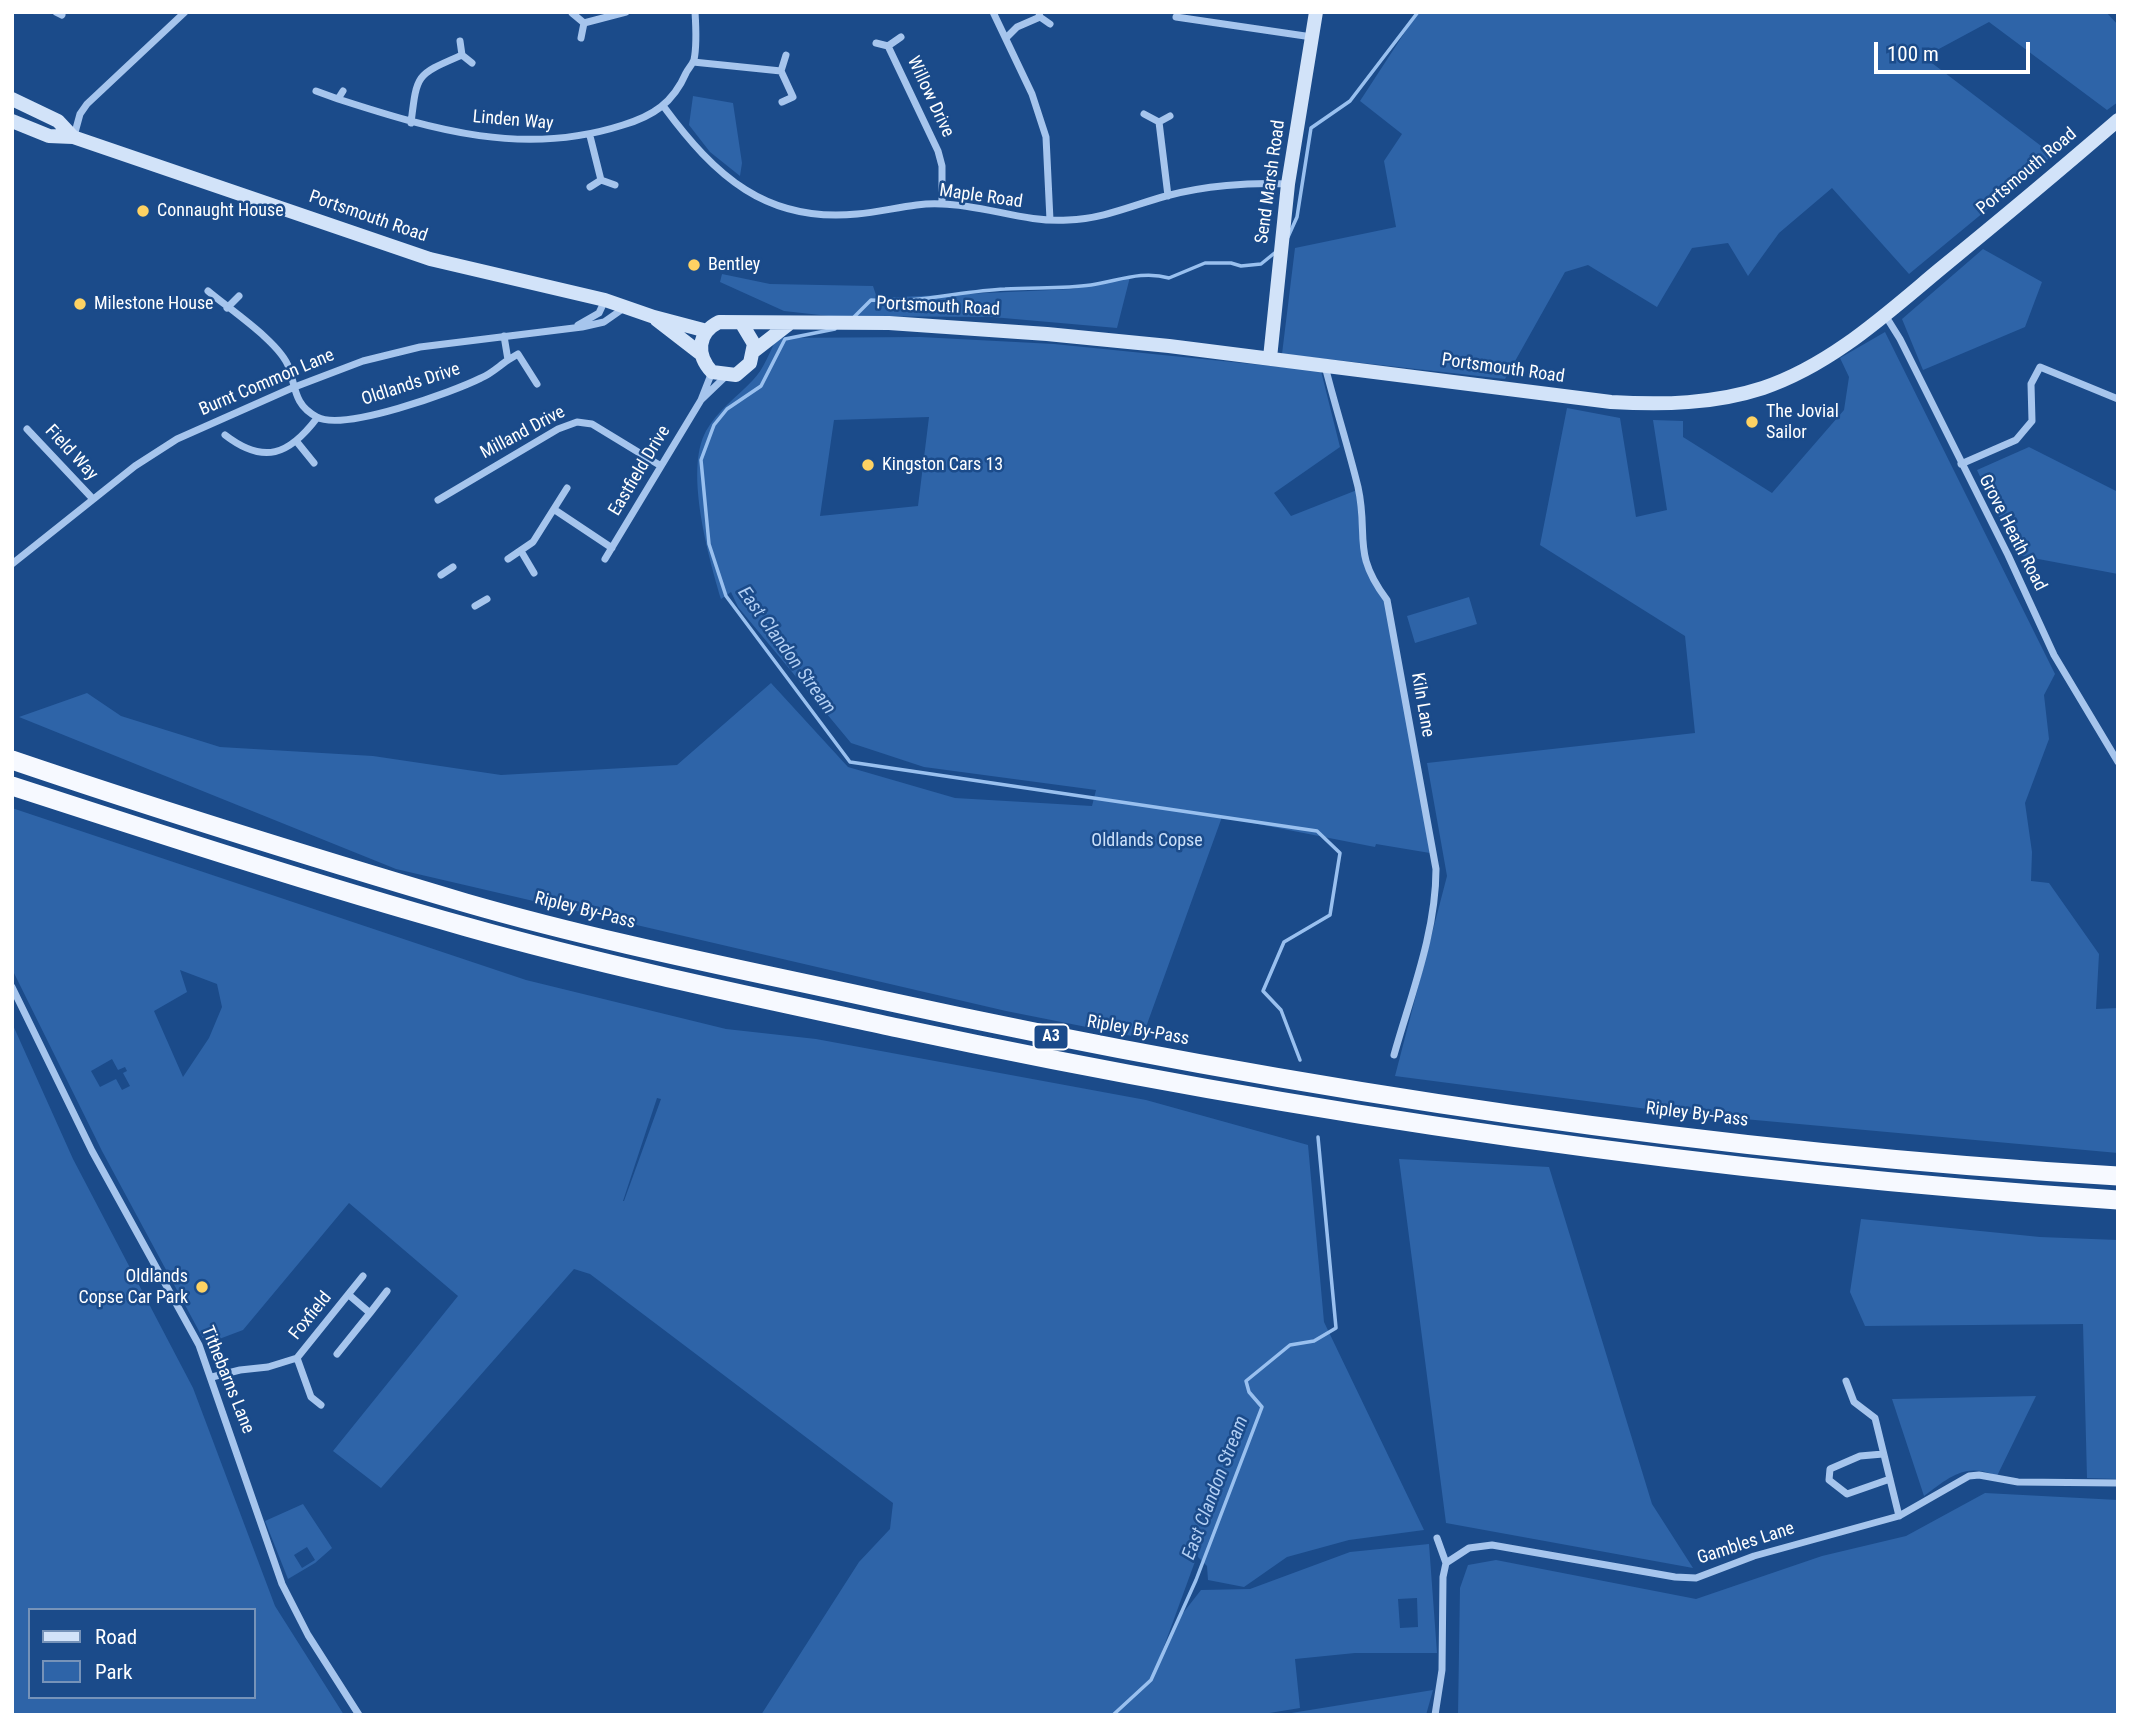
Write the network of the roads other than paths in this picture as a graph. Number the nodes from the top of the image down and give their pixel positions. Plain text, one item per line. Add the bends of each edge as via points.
1 (185, 12) edge
2 (626, 12) edge
3 (695, 12) edge
4 (993, 12) edge
5 (1316, 12) edge
6 (572, 13) edge
7 (1039, 15) edge
8 (1176, 17) dead end
9 (584, 23) junction
10 (1050, 24) dead end
11 (901, 37) dead end
12 (1312, 37) junction
13 (581, 38) dead end
14 (1006, 38) junction
15 (460, 41) dead end
16 (876, 43) dead end
17 (888, 46) junction
18 (462, 55) junction
19 (786, 55) dead end
20 (693, 62) junction
21 (472, 63) dead end
22 (782, 71) junction
23 (316, 91) dead end
24 (343, 91) dead end
25 (12, 99) edge
26 (338, 99) junction
27 (782, 102) dead end
28 (664, 107) junction
29 (1144, 114) dead end
30 (1170, 116) dead end
31 (2118, 120) edge
32 (12, 121) edge
33 (1159, 122) junction
34 (411, 123) junction
35 (590, 136) junction
36 (73, 137) junction
37 (601, 180) junction
38 (1288, 184) junction
39 (615, 185) dead end
40 (590, 187) dead end
41 (1167, 196) junction
42 (942, 204) junction
43 (1050, 220) junction
44 (208, 291) dead end
45 (239, 296) dead end
46 (605, 300) junction
47 (626, 306) junction
48 (227, 307) junction
49 (1885, 315) junction
50 (654, 317) junction
51 (792, 322) junction
52 (742, 324) junction
53 (574, 326) junction
54 (707, 331) junction
55 (504, 336) junction
56 (754, 351) junction
57 (701, 354) junction
58 (1270, 358) junction
59 (508, 360) junction
60 (1325, 365) junction
61 (719, 374) junction
62 (537, 384) dead end
63 (292, 388) junction
64 (2118, 399) edge
65 (701, 400) junction
66 (317, 418) junction
67 (27, 429) dead end
68 (225, 435) dead end
69 (297, 442) junction
70 (314, 463) dead end
71 (1961, 464) junction
72 (661, 466) junction
73 (567, 488) dead end
74 (93, 499) junction
75 (438, 500) dead end
76 (555, 510) junction
77 (612, 548) junction
78 (521, 551) junction
79 (508, 559) dead end
80 (605, 559) dead end
81 (12, 564) edge
82 (453, 567) dead end
83 (534, 573) dead end
84 (441, 575) dead end
85 (487, 600) dead end
86 (475, 606) dead end
87 (12, 760) edge
88 (2118, 762) edge
89 (12, 786) edge
90 (12, 987) edge
91 (1394, 1055) dead end
92 (2118, 1176) edge
93 (2118, 1200) edge
94 (363, 1276) dead end
95 (387, 1291) dead end
96 (349, 1295) junction
97 (370, 1313) junction
98 (337, 1354) dead end
99 (298, 1358) junction
100 (212, 1377) junction
101 (1846, 1381) dead end
102 (321, 1405) dead end
103 (1884, 1454) junction
104 (1890, 1479) junction
105 (2118, 1483) edge
106 (1899, 1516) junction
107 (1437, 1538) dead end
108 (1446, 1563) junction
109 (359, 1715) edge
110 (1435, 1715) edge

1 - 36 street via 87,103
2 - 9 street
3 - 20 street
4 - 14 street
5 - 12 main road, Send Marsh Road
6 - 9 street
7 - 10 street
7 - 14 street
8 - 12 street
9 - 13 street
11 - 17 street, Willow Drive
12 - 38 main road, Send Marsh Road
14 - 43 street via 1046,137
15 - 18 street
16 - 17 street, Willow Drive
17 - 42 street, Willow Drive via 938,151
18 - 21 street
18 - 34 street via 430,68 419,81
19 - 22 street
20 - 22 street
20 - 28 street
22 - 27 street via 793,97
23 - 26 street, Linden Way
24 - 26 street
25 - 36 main road, Portsmouth Road via 58,121
26 - 34 street, Linden Way
28 - 35 street, Linden Way
28 - 42 street, Maple Road via 713,167 746,191 780,206 840,216
29 - 33 street
30 - 33 street
31 - 49 main road, Portsmouth Road
32 - 36 main road, Portsmouth Road via 49,136
33 - 41 street
34 - 35 street, Linden Way via 515,140
35 - 37 street
36 - 46 main road, Portsmouth Road via 430,259
37 - 39 street
37 - 40 street
38 - 41 street, Maple Road
38 - 58 main road, Send Marsh Road
41 - 43 street, Maple Road via 1116,213
42 - 43 street, Maple Road
44 - 48 street
45 - 48 street
46 - 47 main road, Portsmouth Road
46 - 53 street, Burnt Common Lane via 599,313
47 - 50 main road, Portsmouth Road
47 - 53 street, Burnt Common Lane via 604,323
48 - 63 street via 277,349 289,368
49 - 60 main road, Portsmouth Road via 1800,373 1739,395 1690,403 1611,402
49 - 71 street, Grove Heath Road
50 - 54 main road, Portsmouth Road
50 - 57 main road, Portsmouth Road
51 - 52 main road, Portsmouth Road
51 - 56 main road
51 - 58 main road, Portsmouth Road via 1005,330
52 - 54 main road, Portsmouth Road via 725,321
52 - 56 main road
53 - 55 street, Burnt Common Lane
54 - 57 main road
55 - 59 street
55 - 63 street, Burnt Common Lane via 392,353
56 - 61 main road via 744,370
57 - 61 main road, Portsmouth Road
58 - 60 main road, Portsmouth Road
59 - 62 street via 518,354
59 - 66 street, Oldlands Drive via 484,377 395,408 342,421
60 - 91 street, Kiln Lane via 1358,489 1363,556 1387,600 1436,869 1424,950
61 - 65 street, Eastfield Drive
61 - 65 street, Eastfield Drive
63 - 66 street
63 - 74 street, Burnt Common Lane via 177,439
64 - 71 street via 2040,367 2031,384 2032,421 2015,440
65 - 72 street, Eastfield Drive
66 - 69 street
67 - 74 street, Field Way
68 - 69 street via 250,451 265,454
69 - 70 street
71 - 88 street, Grove Heath Road via 2054,656
72 - 75 street, Milland Drive via 592,425 577,422
72 - 77 street, Eastfield Drive
73 - 76 street
74 - 81 street, Burnt Common Lane
76 - 77 street
76 - 78 street
77 - 80 street, Eastfield Drive
78 - 79 street
78 - 83 street
82 - 84 street
85 - 86 street
87 - 92 highway, Ripley By-Pass / A3 via 470,904 1068,1040 1538,1117 1994,1169
89 - 93 highway, A3 via 491,933 629,968 1067,1064 1538,1142 1925,1185
90 - 100 street, Tithebarns Lane via 92,1151 200,1345
94 - 96 street, Foxfield
95 - 97 street
96 - 97 street, Foxfield
96 - 99 street, Foxfield
97 - 98 street
99 - 100 street, Foxfield
99 - 102 street, Foxfield via 311,1397
100 - 109 street, Tithebarns Lane via 282,1584
101 - 103 street via 1854,1402 1875,1418
103 - 104 street
103 - 104 street via 1860,1456 1830,1469 1829,1480 1847,1494
104 - 106 street
105 - 106 street, Gambles Lane via 2018,1482 1979,1475 1958,1481
106 - 108 street, Gambles Lane via 1754,1556 1696,1578 1492,1545 1469,1548
107 - 108 street
108 - 110 street via 1442,1670

